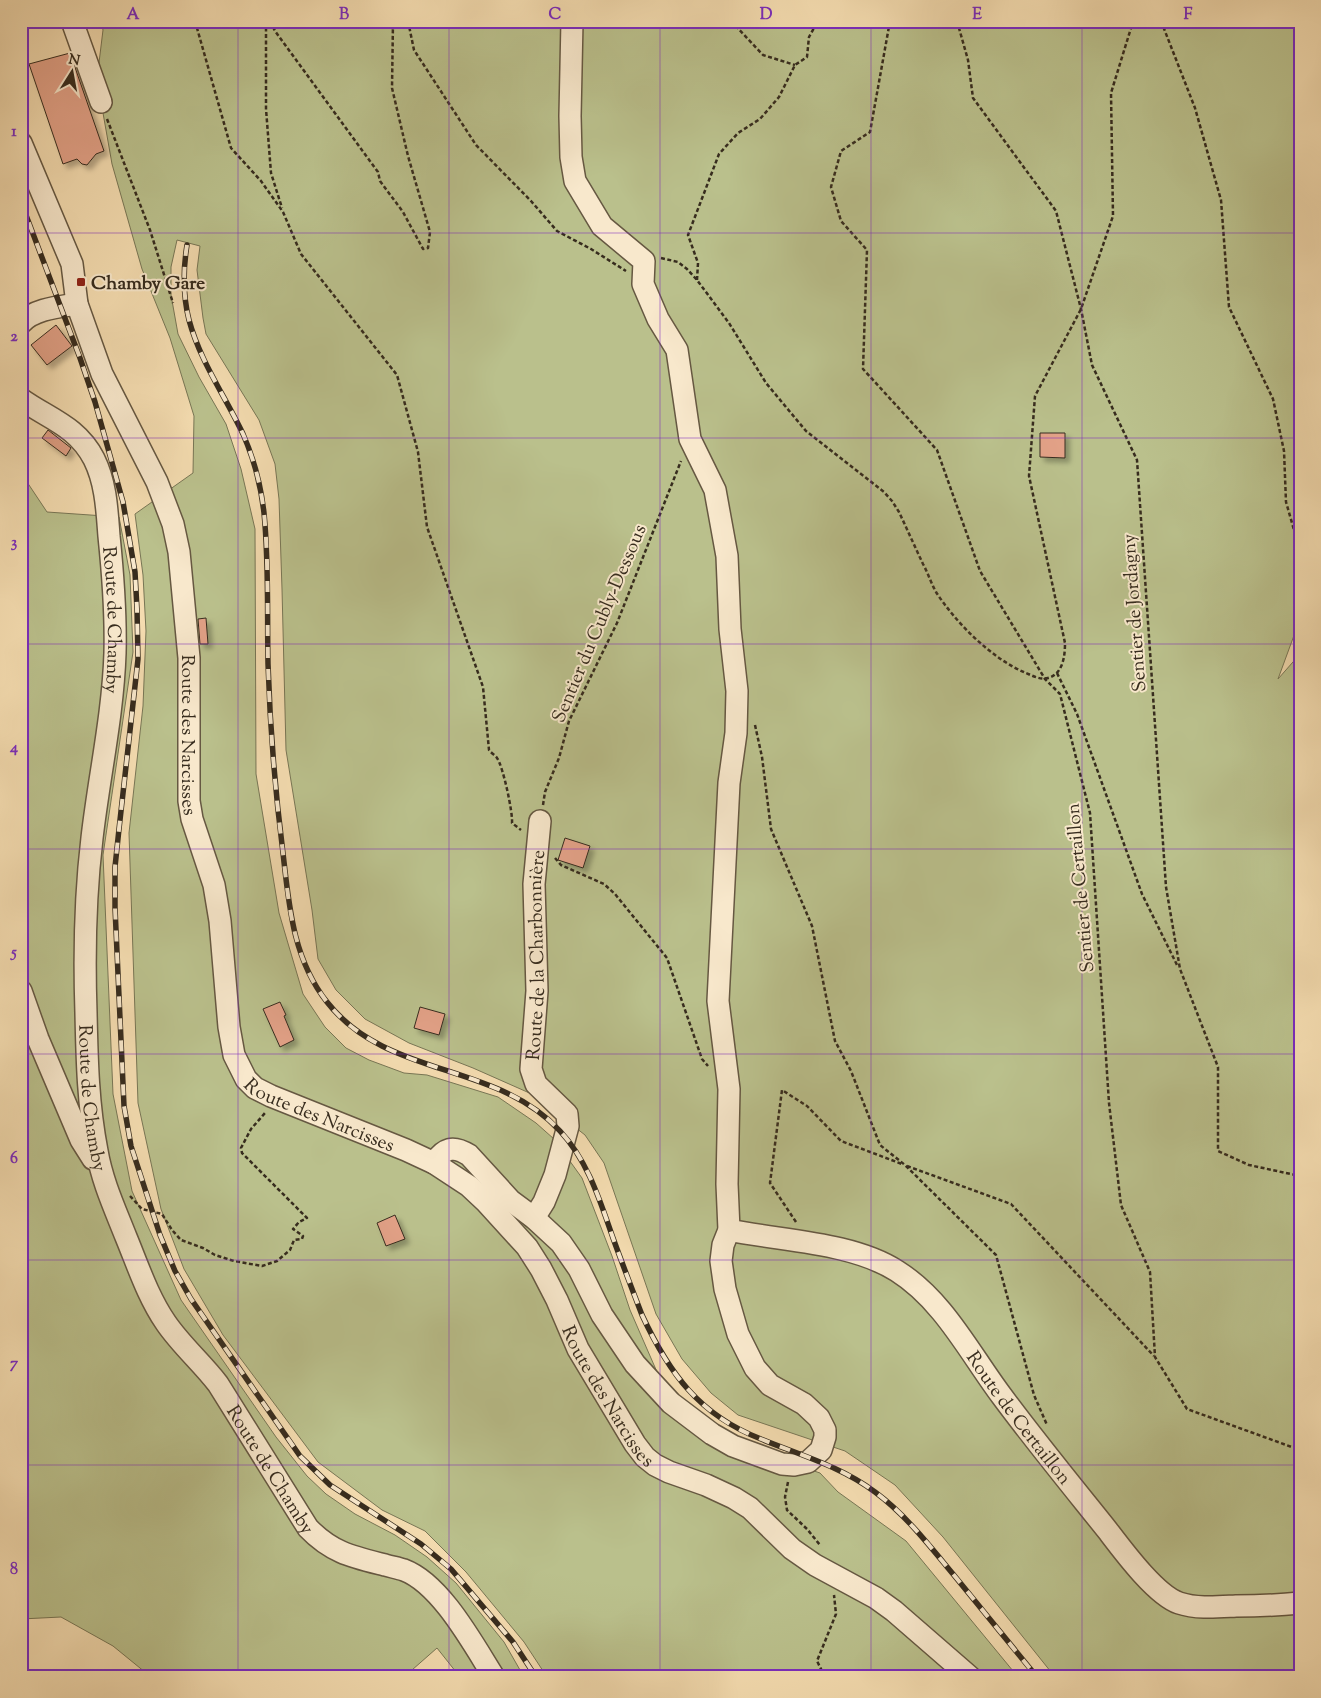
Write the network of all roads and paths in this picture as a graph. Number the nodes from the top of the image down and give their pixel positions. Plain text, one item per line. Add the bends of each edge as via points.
1 (72, 21) edge
2 (195, 21) edge
3 (266, 21) edge
4 (270, 21) edge
5 (393, 21) edge
6 (408, 21) edge
7 (572, 21) edge
8 (731, 21) edge
9 (818, 21) edge
10 (890, 21) edge
11 (957, 21) edge
12 (1135, 21) edge
13 (1161, 21) edge
14 (795, 65) junction
15 (101, 102) joint
16 (21, 143) edge
17 (283, 212) junction
18 (644, 261) junction
19 (697, 280) junction
20 (173, 303) dead end
21 (76, 304) junction
22 (1081, 309) junction
23 (23, 317) edge
24 (21, 399) edge
25 (690, 439) junction
26 (1300, 551) edge
27 (1057, 673) junction
28 (1045, 679) junction
29 (755, 724) dead end
30 (538, 834) junction
31 (1180, 969) junction
32 (21, 991) edge
33 (729, 1089) junction
34 (268, 1109) dead end
35 (434, 1163) junction
36 (905, 1165) junction
37 (102, 1174) junction
38 (1300, 1176) edge
39 (129, 1195) dead end
40 (534, 1218) junction
41 (799, 1227) dead end
42 (729, 1230) junction
43 (1155, 1357) junction
44 (1049, 1429) dead end
45 (1300, 1450) edge
46 (794, 1465) junction
47 (822, 1569) junction
48 (1300, 1603) edge
49 (494, 1677) edge
50 (825, 1677) edge
51 (970, 1677) edge

1 - 15 street
2 - 17 path via 231,148
3 - 17 path via 266,109 271,174
4 - 5 path via 378,172 423,249 428,248 430,232 392,88
6 - 18 path via 414,50 476,145 557,231 632,275
7 - 18 street via 571,157 576,181 602,226
8 - 14 path via 763,55
9 - 14 path via 808,37 808,57
10 - 28 path, Sentier de Certaillon via 870,132 840,152 831,187 841,221 867,250 863,369 937,450 980,571
11 - 22 path, Sentier de Jordagny via 968,60 973,98 1056,211
12 - 22 path via 1111,92 1113,216
13 - 26 path via 1195,108 1221,200 1229,306 1273,399 1284,451 1286,502
14 - 19 path via 779,97 760,119 738,133 719,154 688,235 698,262
15 - 20 path via 150,230
16 - 21 street, Route des Narcisses via 72,264
17 - 30 path via 300,254 397,375 418,452 427,527 483,687 489,750 498,759 506,784 512,823 519,829
18 - 19 path via 660,258 678,262
18 - 25 street via 642,284 677,350
19 - 28 path via 729,323 766,383 806,431 892,501 936,591 949,610 997,657 1018,670
21 - 23 street
21 - 35 street, Route des Narcisses via 102,374 157,482 179,552 190,658 189,801 214,885 231,1042 239,1067 255,1088 271,1096
22 - 27 path via 1036,396 1029,476 1065,643 1064,661
22 - 31 path, Sentier de Jordagny via 1092,366 1136,460 1166,887
24 - 37 street, Route de Chamby via 66,426 85,444 93,457 105,496 112,561 115,654 92,839 84,941 88,1094
25 - 30 path, Sentier du Cubly-Dessous via 617,623 569,721 545,792
25 - 33 street via 716,490 727,556 737,691 718,1001
27 - 28 path
27 - 31 path via 1077,714 1142,894
28 - 43 path, Sentier de Certaillon via 1060,694 1090,813 1109,1103 1121,1205 1150,1272
29 - 36 path via 771,829 812,926 835,1041 851,1071 880,1145
30 - 33 path via 561,865 604,884 615,894 667,958 702,1059
30 - 40 street, Route de la Charbonnière via 534,884 536,991 531,1069 536,1084 567,1114 568,1126 556,1175
31 - 38 path, Sentier de Jordagny via 1218,1067 1218,1151 1249,1165
32 - 37 street via 81,1140
33 - 42 street
34 - 39 path via 251,1129 241,1148 242,1153 307,1218 293,1229 303,1236 302,1240 294,1240 290,1250 278,1261 262,1266 234,1261 181,1240 162,1214 142,1209
35 - 40 street via 443,1152 451,1149 469,1155 511,1201
35 - 47 street, Route des Narcisses via 469,1186 527,1247 557,1300 578,1349 645,1456 668,1472 706,1485 750,1508 792,1549
36 - 41 path via 841,1141 807,1106 782,1090 770,1183
36 - 43 path via 1011,1204
36 - 44 path via 996,1255 1034,1396
37 - 49 street, Route de Chamby via 144,1283 164,1320 218,1384 308,1528 320,1541 345,1554 418,1577 445,1603
40 - 46 street via 570,1255 602,1315 636,1364 670,1403 734,1446 782,1464
42 - 46 street via 722,1245 721,1261 730,1311 743,1346 766,1381 813,1411 825,1430 821,1450 808,1462
42 - 48 street, Route de Certaillon via 820,1245 875,1259 920,1288 938,1306 1002,1396 1119,1546 1167,1597 1180,1604 1203,1607
43 - 45 path, Sentier de Certaillon via 1187,1408
46 - 47 path via 786,1485 787,1510 823,1550
47 - 50 path via 822,1577 831,1584 836,1614 817,1661
47 - 51 street, Route des Narcisses via 894,1611

